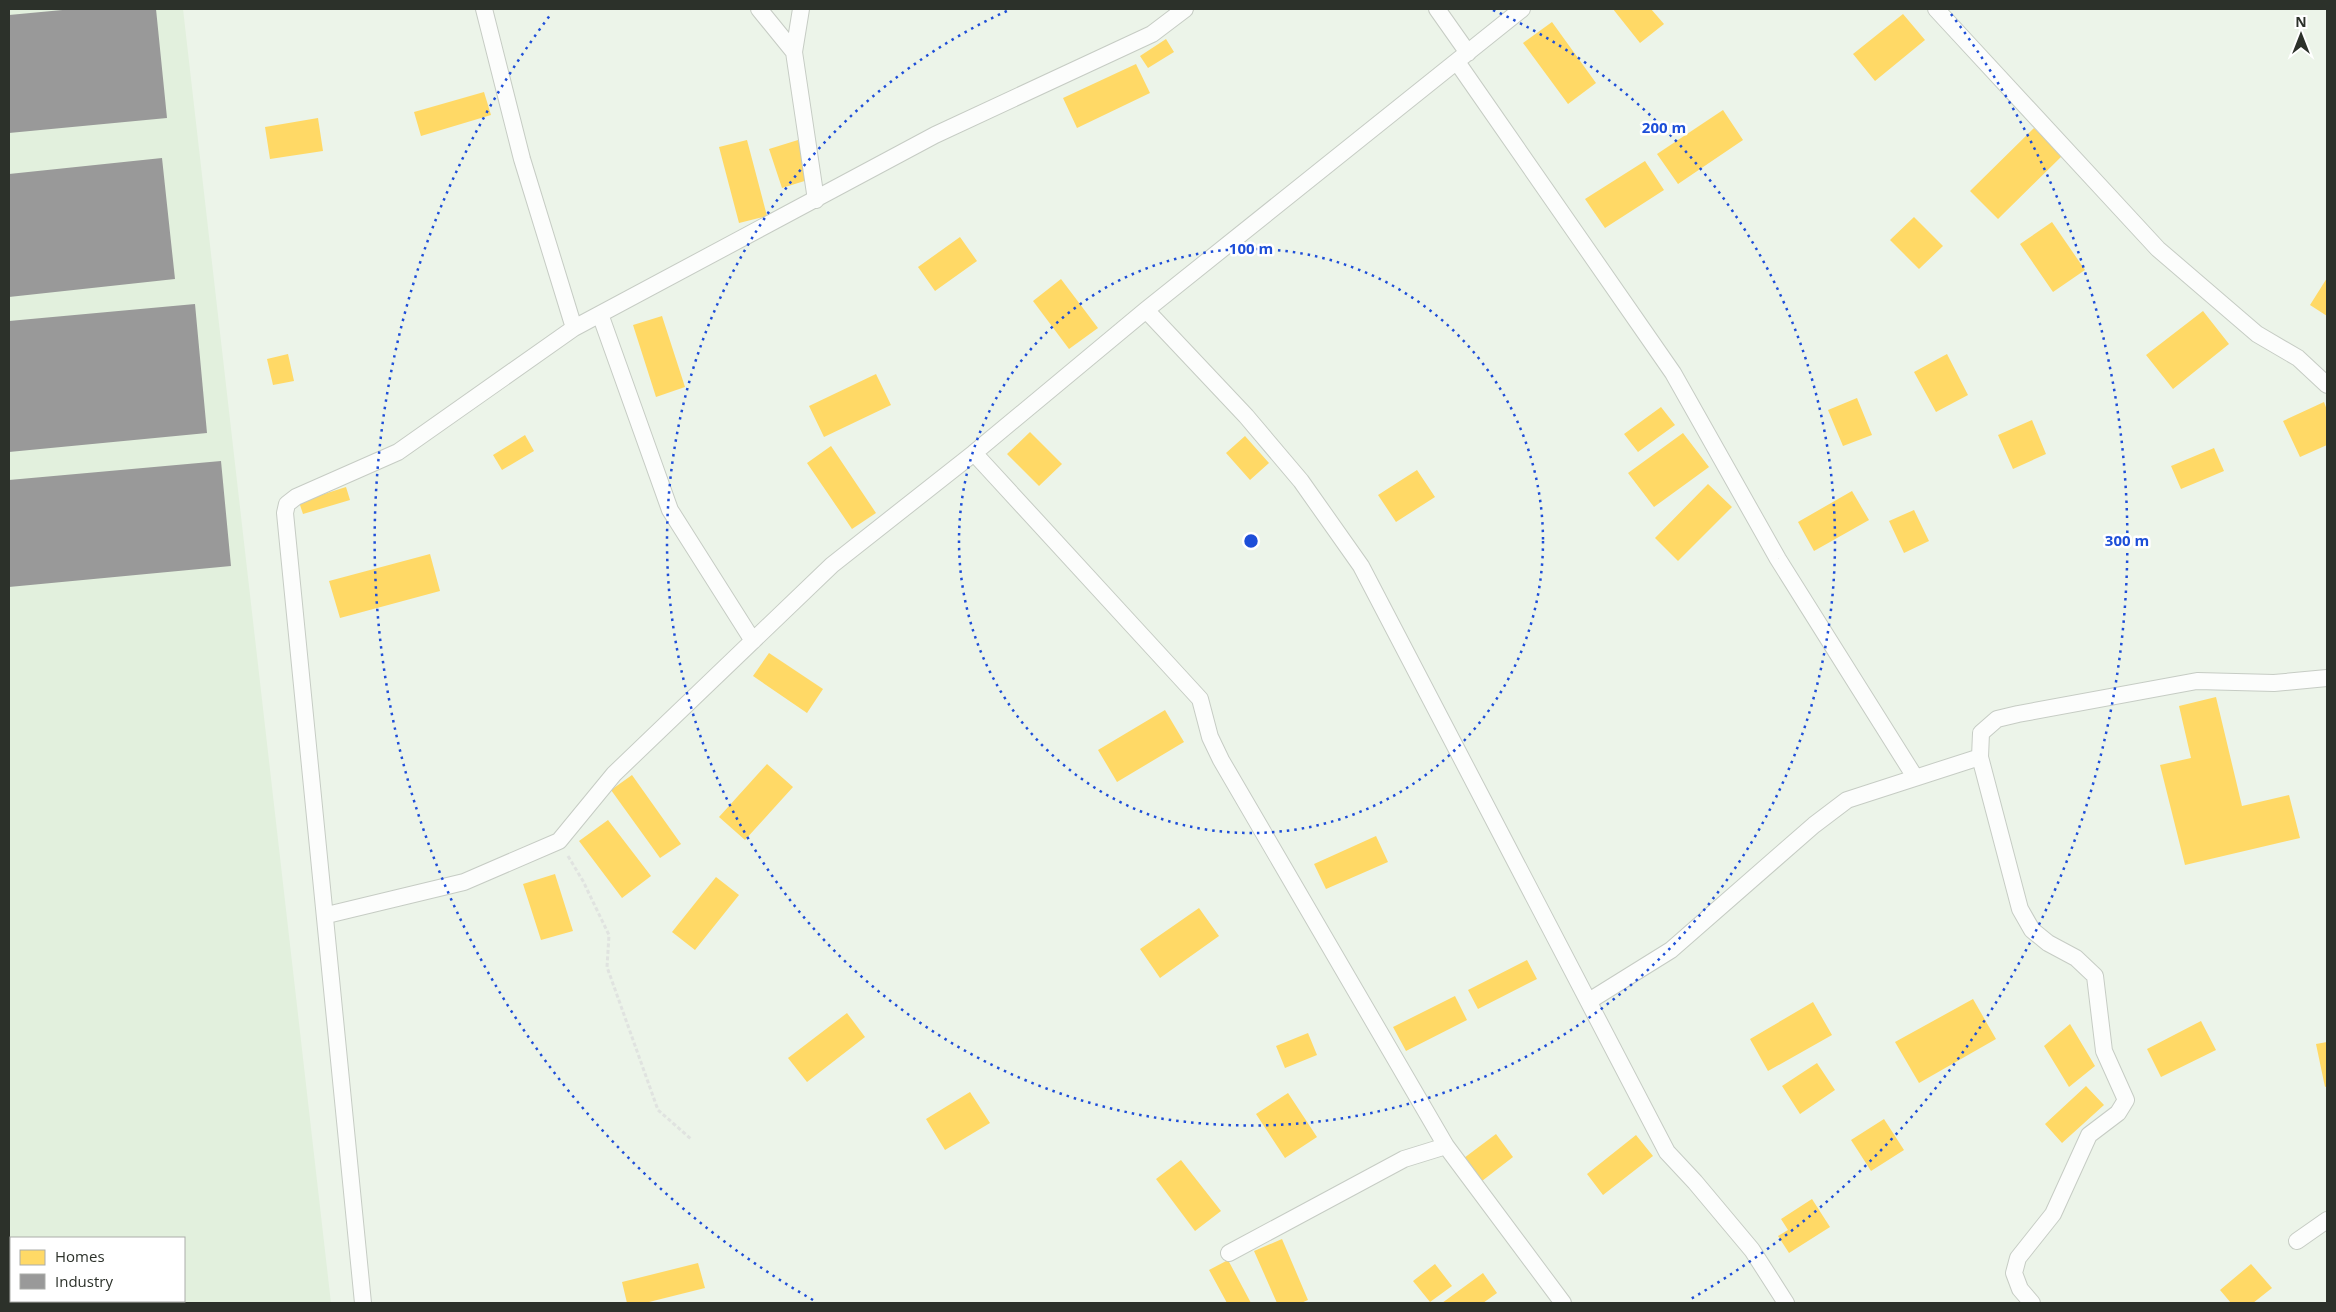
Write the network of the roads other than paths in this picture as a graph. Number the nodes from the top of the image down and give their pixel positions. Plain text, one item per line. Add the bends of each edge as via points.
1 (484, 9) edge
2 (759, 9) edge
3 (801, 9) edge
4 (1185, 9) edge
5 (1436, 9) edge
6 (1522, 9) edge
7 (1936, 9) edge
8 (794, 52) junction
9 (1462, 58) junction
10 (816, 200) junction
11 (1146, 310) junction
12 (600, 314) junction
13 (574, 328) junction
14 (2327, 385) edge
15 (974, 453) junction
16 (753, 641) junction
17 (2327, 678) edge
18 (1980, 756) junction
19 (1915, 777) junction
20 (326, 916) junction
21 (1589, 1001) junction
22 (1446, 1146) junction
23 (2327, 1220) edge
24 (2297, 1241) dead end
25 (1230, 1253) dead end
26 (1557, 1301) edge
27 (363, 1303) edge
28 (1786, 1303) edge
29 (2032, 1303) edge

1 - 13 street via 522,159
2 - 8 street
3 - 8 street
4 - 10 street via 1152,34 935,135
5 - 9 street
6 - 9 street
7 - 14 street via 2158,249 2257,334 2298,358
8 - 10 street
9 - 11 street
9 - 19 street via 1673,373 1778,558
10 - 12 street
11 - 15 street
11 - 21 street via 1246,416 1301,481 1361,566
12 - 13 street
12 - 16 street via 670,510
13 - 20 street via 398,452 287,504 285,513
15 - 16 street via 832,565
15 - 22 street via 1200,699 1210,737 1221,760
16 - 20 street via 614,774 559,840 464,882
17 - 18 street via 2274,683 2197,681 2018,714 1997,719 1981,733
18 - 19 street
18 - 29 street via 2020,909 2032,930 2076,958 2094,976 2104,1052 2126,1100 2118,1113 2089,1136 2054,1214 2018,1258 2014,1273 2020,1289
19 - 21 street via 1847,800 1671,950
20 - 27 street
21 - 28 street via 1667,1152 1752,1250
22 - 25 street via 1404,1159
22 - 26 street
23 - 24 street

